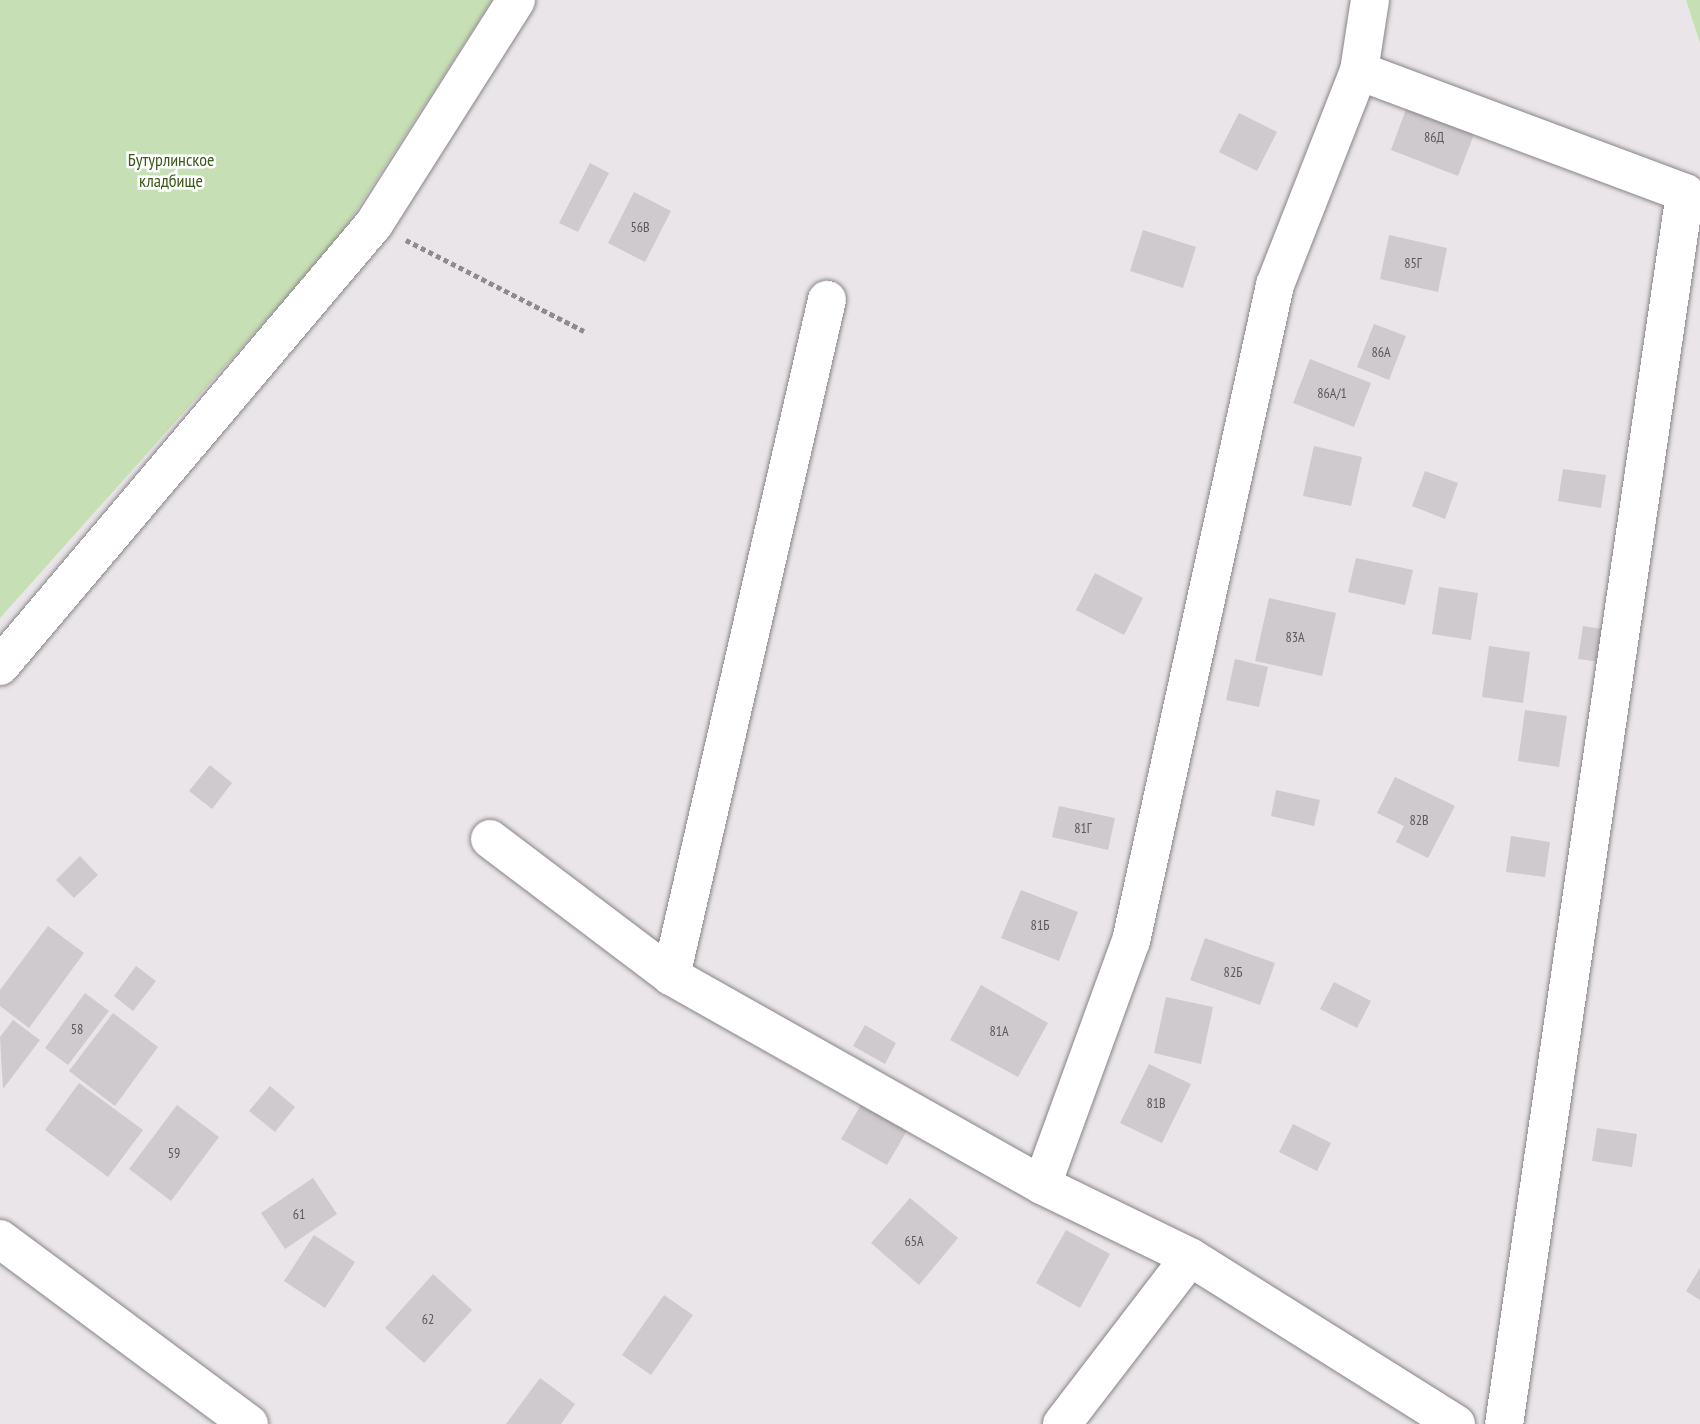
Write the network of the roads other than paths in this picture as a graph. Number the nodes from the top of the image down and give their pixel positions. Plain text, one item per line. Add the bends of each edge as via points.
1 (516, 0) edge
2 (1370, 0) edge
3 (1359, 71) junction
4 (827, 300) dead end
5 (0, 666) edge
6 (490, 839) dead end
7 (671, 976) junction
8 (1042, 1185) junction
9 (0, 1239) edge
10 (1190, 1258) junction
11 (248, 1424) edge
12 (1062, 1424) edge
13 (1456, 1424) edge
14 (1504, 1424) edge

1 - 5 street via 374,224
2 - 3 street
3 - 8 street via 1275,285 1131,941
3 - 14 street via 1685,193
4 - 7 street
6 - 7 street
7 - 8 street
8 - 10 street
9 - 11 street
10 - 12 street
10 - 13 street

